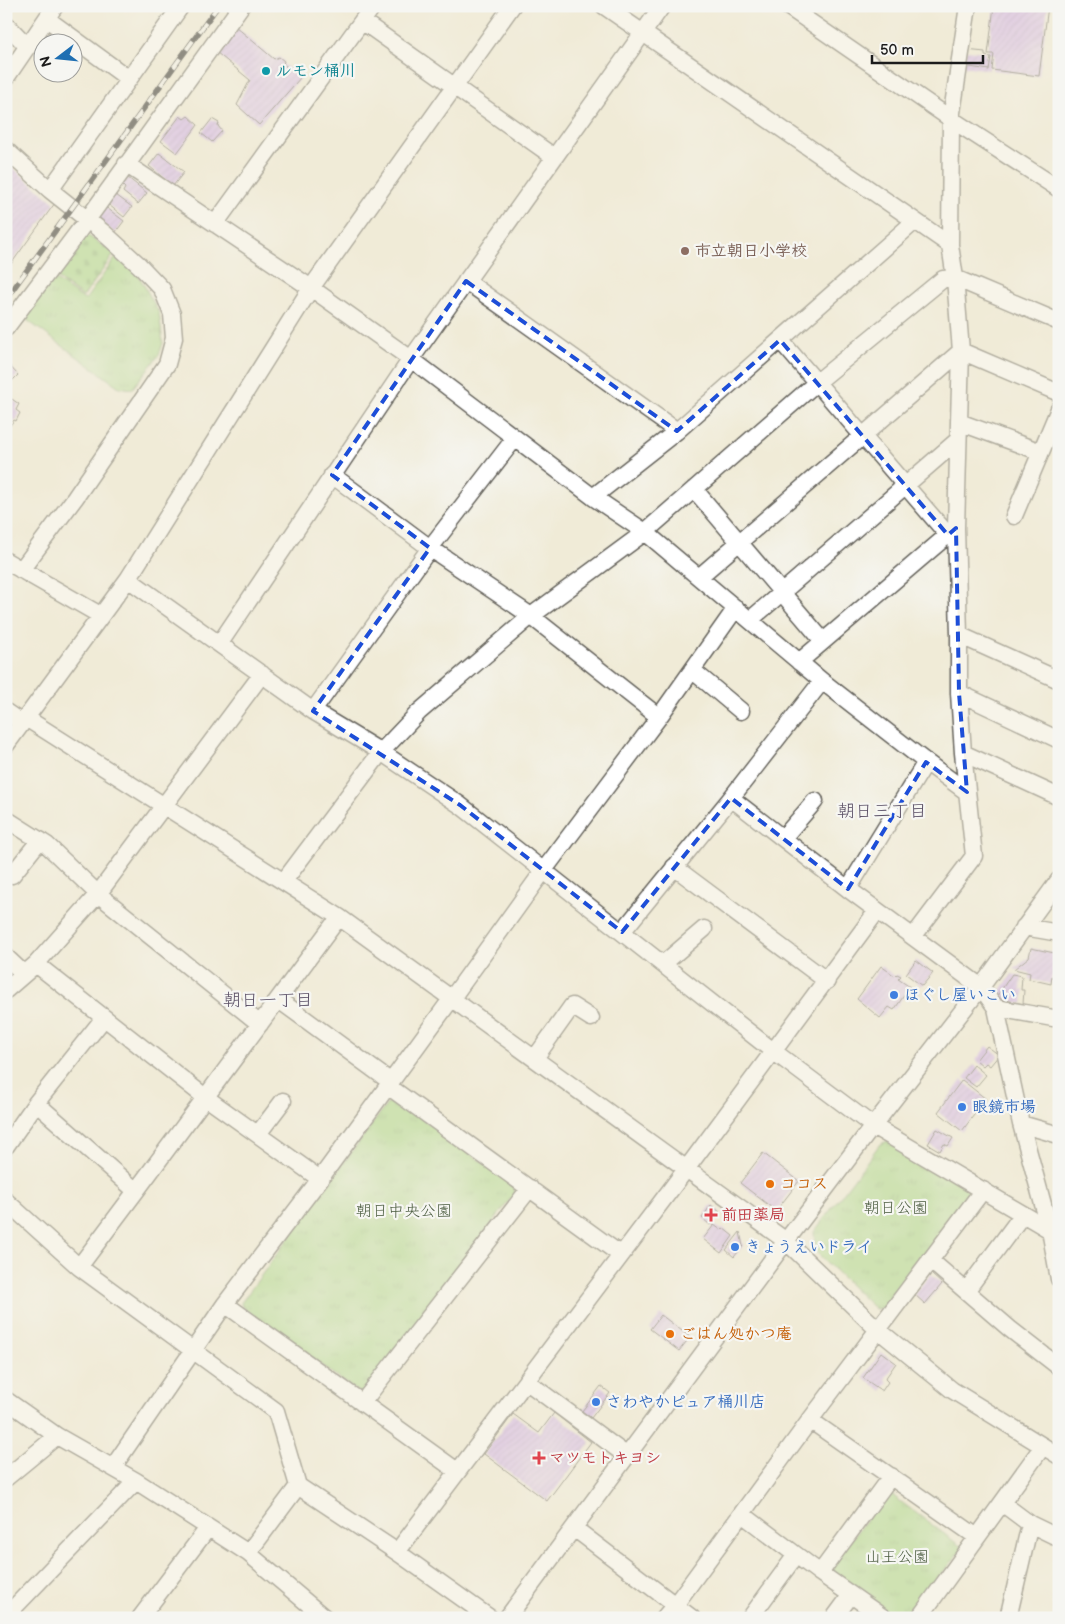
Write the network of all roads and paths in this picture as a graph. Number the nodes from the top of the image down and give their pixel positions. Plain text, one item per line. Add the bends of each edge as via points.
1 (181, 6) edge
2 (241, 6) edge
3 (373, 6) edge
4 (512, 6) edge
5 (604, 6) edge
6 (662, 6) edge
7 (787, 6) edge
8 (968, 6) edge
9 (51, 13) edge
10 (362, 21) junction
11 (6, 24) edge
12 (643, 33) junction
13 (28, 47) junction
14 (6, 78) edge
15 (129, 79) junction
16 (455, 86) junction
17 (951, 119) junction
18 (6, 150) edge
19 (554, 157) junction
20 (126, 164) junction
21 (1059, 189) edge
22 (50, 190) junction
23 (87, 220) junction
24 (915, 221) junction
25 (215, 224) junction
26 (950, 244) junction
27 (955, 278) junction
28 (466, 281) junction
29 (311, 288) junction
30 (1059, 322) edge
31 (6, 328) edge
32 (780, 340) junction
33 (961, 351) junction
34 (411, 359) junction
35 (816, 382) junction
36 (1059, 393) edge
37 (1059, 409) edge
38 (959, 422) junction
39 (677, 431) junction
40 (863, 436) junction
41 (515, 438) junction
42 (958, 440) junction
43 (1041, 452) junction
44 (332, 475) junction
45 (906, 486) junction
46 (694, 489) junction
47 (593, 497) junction
48 (1014, 516) dead end
49 (952, 531) junction
50 (645, 532) junction
51 (740, 543) junction
52 (430, 548) junction
53 (6, 561) edge
54 (20, 570) junction
55 (128, 578) junction
56 (699, 578) junction
57 (782, 592) junction
58 (736, 608) junction
59 (100, 616) junction
60 (531, 616) junction
61 (750, 620) junction
62 (959, 635) junction
63 (824, 641) junction
64 (220, 643) junction
65 (799, 662) junction
66 (692, 670) junction
67 (262, 674) junction
68 (822, 680) junction
69 (1059, 680) edge
70 (959, 693) junction
71 (313, 711) junction
72 (742, 711) dead end
73 (6, 712) edge
74 (659, 717) junction
75 (24, 720) junction
76 (1059, 740) edge
77 (6, 746) edge
78 (381, 752) junction
79 (963, 753) junction
80 (926, 762) junction
81 (967, 792) junction
82 (1059, 797) edge
83 (731, 798) junction
84 (815, 801) dead end
85 (165, 805) junction
86 (6, 819) edge
87 (783, 838) junction
88 (40, 840) junction
89 (674, 867) junction
90 (544, 870) junction
91 (12, 874) dead end
92 (1059, 880) edge
93 (284, 881) junction
94 (848, 889) junction
95 (98, 894) junction
96 (877, 911) junction
97 (340, 917) junction
98 (1024, 927) junction
99 (704, 929) dead end
100 (622, 932) junction
101 (1059, 933) edge
102 (913, 937) junction
103 (6, 957) edge
104 (663, 964) junction
105 (30, 969) junction
106 (827, 981) junction
107 (981, 987) junction
108 (6, 990) edge
109 (452, 998) junction
110 (279, 1000) junction
111 (996, 1008) junction
112 (104, 1018) junction
113 (591, 1018) dead end
114 (1053, 1018) dead end
115 (260, 1024) junction
116 (772, 1051) junction
117 (535, 1058) junction
118 (389, 1084) junction
119 (205, 1097) junction
120 (283, 1101) dead end
121 (36, 1103) junction
122 (1021, 1124) junction
123 (873, 1126) junction
124 (258, 1134) junction
125 (1059, 1136) edge
126 (6, 1146) edge
127 (687, 1168) junction
128 (320, 1179) junction
129 (530, 1188) junction
130 (983, 1190) junction
131 (136, 1191) junction
132 (6, 1201) edge
133 (1024, 1214) junction
134 (1054, 1232) edge
135 (786, 1242) junction
136 (621, 1255) junction
137 (930, 1260) junction
138 (79, 1267) junction
139 (1059, 1279) edge
140 (966, 1291) junction
141 (225, 1304) junction
142 (878, 1329) junction
143 (192, 1350) junction
144 (1059, 1367) edge
145 (526, 1381) junction
146 (6, 1400) edge
147 (362, 1403) junction
148 (810, 1420) junction
149 (57, 1436) junction
150 (1054, 1450) edge
151 (627, 1456) junction
152 (113, 1467) junction
153 (457, 1471) junction
154 (891, 1476) junction
155 (6, 1478) edge
156 (136, 1481) junction
157 (298, 1486) junction
158 (1002, 1503) junction
159 (742, 1514) junction
160 (1030, 1524) junction
161 (208, 1528) junction
162 (574, 1528) junction
163 (977, 1538) junction
164 (1059, 1538) edge
165 (397, 1552) junction
166 (248, 1553) junction
167 (796, 1555) junction
168 (820, 1573) junction
169 (851, 1595) junction
170 (675, 1605) junction
171 (6, 1616) edge
172 (140, 1618) edge
173 (325, 1618) edge
174 (490, 1618) edge
175 (507, 1618) edge
176 (664, 1618) edge
177 (692, 1618) edge
178 (750, 1618) edge
179 (834, 1618) edge
180 (884, 1618) edge
181 (919, 1618) edge
182 (1008, 1618) edge

1 - 15 street
2 - 20 street
3 - 10 street
4 - 16 street
5 - 12 street
6 - 12 street
7 - 17 street
8 - 17 street
9 - 13 street
9 - 15 street
10 - 16 street
10 - 25 street
11 - 13 street
12 - 19 street
12 - 24 street
13 - 14 street
15 - 22 street
16 - 19 street
16 - 29 street
17 - 21 street
17 - 26 street
18 - 22 street
19 - 28 street
20 - 23 street
20 - 25 street
22 - 23 street
23 - 31 street
23 - 54 street via 162,289 172,314 174,338 167,364 75,498
24 - 26 street
24 - 32 street
25 - 29 street
26 - 27 street
27 - 30 street
27 - 33 street
27 - 35 street via 943,279
28 - 34 street
28 - 39 street
29 - 34 street
29 - 55 street
32 - 35 street
32 - 39 street
33 - 36 street
33 - 38 street
33 - 40 street
34 - 41 street
34 - 44 street
35 - 40 street
35 - 46 street
37 - 43 street
38 - 42 street
38 - 43 street
39 - 47 street
40 - 45 street
40 - 51 street
41 - 47 street
41 - 52 street
42 - 45 street
42 - 49 street
43 - 48 street
44 - 52 street
44 - 64 street
45 - 49 street
45 - 57 street
46 - 50 street
46 - 51 street
47 - 50 street
49 - 62 street
49 - 63 street
50 - 56 street
50 - 60 street
51 - 56 street
51 - 57 street
52 - 60 street
52 - 71 street
53 - 54 street
54 - 59 street
55 - 59 street
55 - 64 street
56 - 58 street
57 - 61 street
57 - 63 street
58 - 61 street
58 - 66 street
59 - 75 street
60 - 74 street
60 - 78 street via 419,712
61 - 65 street
62 - 69 street
62 - 70 street
63 - 65 street
64 - 67 street
65 - 68 street
66 - 72 street
66 - 74 street
67 - 71 street
67 - 85 street
68 - 80 street
68 - 83 street
70 - 76 street
70 - 79 street
71 - 78 street
73 - 75 street
74 - 90 street
75 - 77 street
75 - 85 street
78 - 90 street via 460,805
78 - 93 street
79 - 81 street
79 - 82 street
80 - 81 street
80 - 94 street
81 - 102 street via 974,856
83 - 87 street
83 - 89 street
84 - 87 street
85 - 93 street
85 - 95 street
86 - 88 street
87 - 94 street
88 - 91 street
88 - 95 street
89 - 100 street
89 - 106 street
90 - 100 street
90 - 109 street
92 - 98 street
93 - 97 street
94 - 96 street
95 - 105 street
95 - 115 street
96 - 102 street
96 - 106 street
97 - 109 street
97 - 110 street
98 - 101 street
98 - 107 street
99 - 104 street
100 - 104 street
102 - 107 street
103 - 105 street
104 - 116 street
105 - 108 street
105 - 112 street
106 - 116 street
107 - 111 street
107 - 123 street
109 - 117 street
109 - 118 street
110 - 115 street
110 - 118 street
111 - 114 street
111 - 122 street
112 - 119 street
112 - 121 street
113 - 117 street via 572,1006
115 - 119 street
116 - 123 street
116 - 127 street
117 - 127 street
118 - 128 street
118 - 129 street
119 - 124 street
119 - 131 street
120 - 124 street
121 - 126 street
121 - 131 street
122 - 125 street
122 - 134 street
123 - 130 street
123 - 135 street
124 - 128 street
127 - 135 street
127 - 136 street
128 - 141 street
129 - 136 street
129 - 147 street
130 - 133 street
130 - 137 street
131 - 138 street
132 - 138 street
133 - 134 street
133 - 140 street
134 - 139 street
135 - 142 street
135 - 151 street
136 - 145 street
137 - 140 street
137 - 142 street
138 - 143 street
140 - 144 street
141 - 143 street
141 - 147 street
142 - 148 street
142 - 150 street via 952,1390
143 - 152 street
143 - 157 street via 276,1410
145 - 151 street
145 - 153 street
146 - 149 street
147 - 153 street
148 - 154 street
148 - 159 street
149 - 152 street
149 - 155 street
150 - 158 street
151 - 162 street
152 - 156 street
153 - 165 street
154 - 163 street
154 - 168 street
156 - 161 street
156 - 171 street
157 - 165 street
157 - 166 street
158 - 160 street
158 - 163 street
159 - 167 street
159 - 170 street
160 - 164 street
160 - 182 street
161 - 166 street
161 - 172 street
162 - 170 street
162 - 175 street
163 - 181 street
165 - 174 street
166 - 173 street
167 - 168 street
167 - 178 street
168 - 169 street
169 - 179 street
169 - 180 street
170 - 176 street
170 - 177 street

